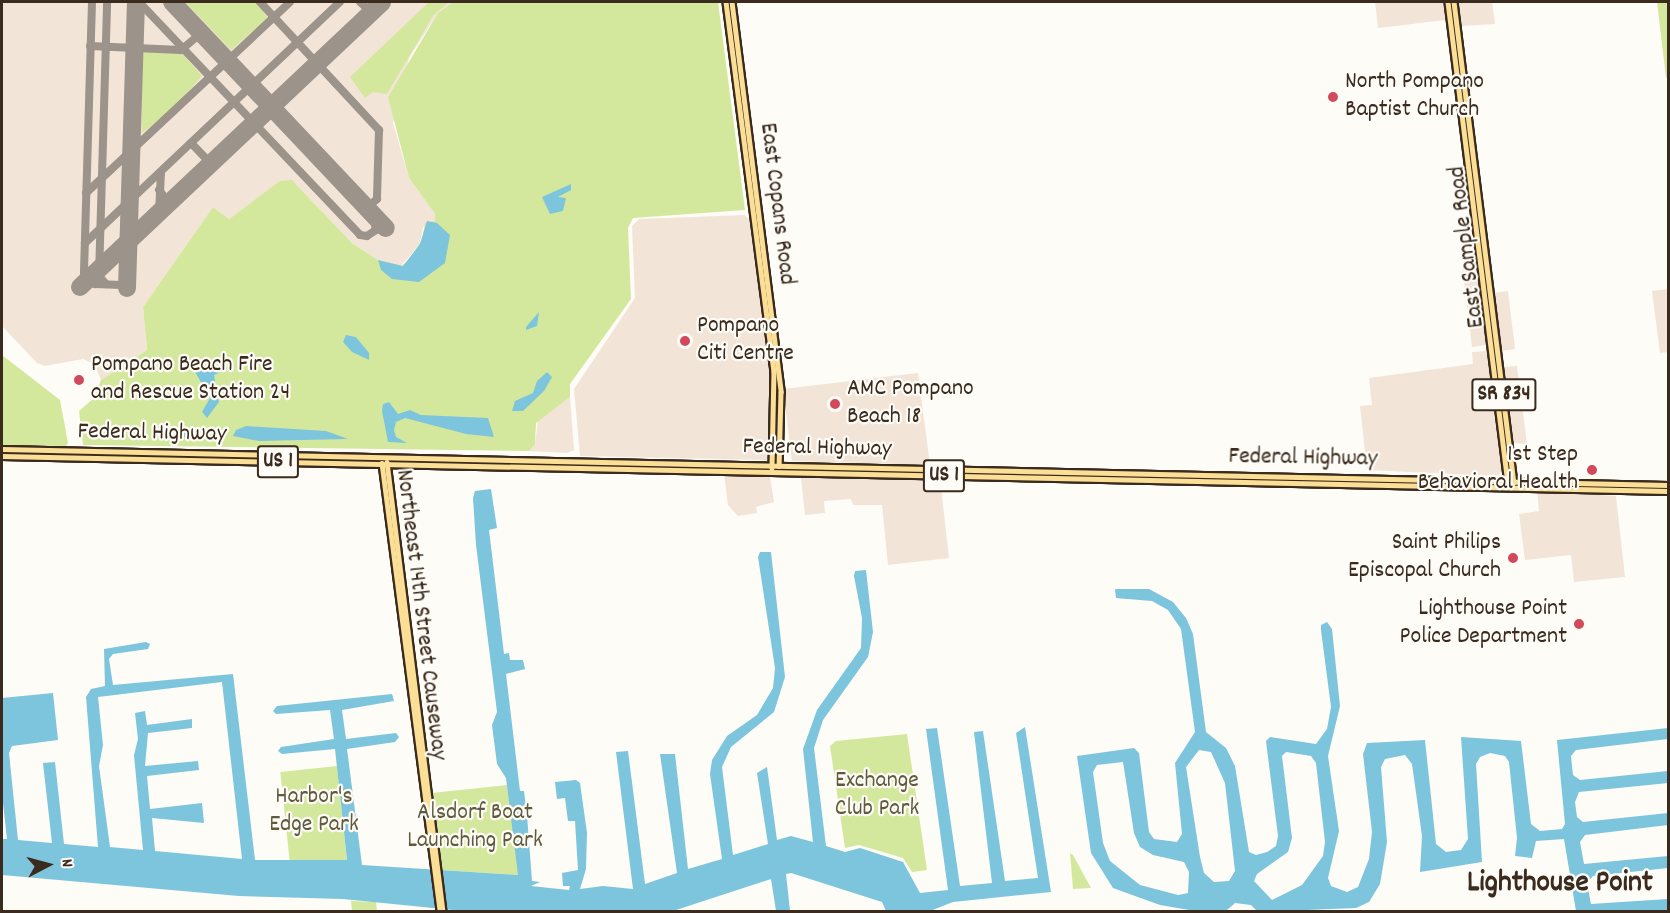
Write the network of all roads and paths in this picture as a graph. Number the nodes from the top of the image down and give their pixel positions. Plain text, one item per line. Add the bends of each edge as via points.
1 (726, 2) edge
2 (732, 2) edge
3 (1448, 2) edge
4 (1454, 2) edge
5 (1450, 13) junction
6 (1457, 18) junction
7 (768, 305) junction
8 (776, 398) junction
9 (783, 411) junction
10 (2, 449) edge
11 (160, 452) junction
12 (224, 454) junction
13 (240, 454) junction
14 (2, 456) edge
15 (314, 456) junction
16 (384, 457) junction
17 (152, 459) junction
18 (500, 459) junction
19 (213, 460) junction
20 (225, 460) junction
21 (533, 460) junction
22 (303, 462) junction
23 (385, 464) junction
24 (399, 464) junction
25 (691, 464) junction
26 (707, 464) junction
27 (772, 465) junction
28 (490, 466) junction
29 (779, 466) junction
30 (506, 467) junction
31 (936, 469) junction
32 (954, 470) junction
33 (680, 471) junction
34 (691, 471) junction
35 (1043, 472) junction
36 (1052, 472) junction
37 (774, 473) junction
38 (1094, 473) junction
39 (926, 476) junction
40 (941, 476) junction
41 (1231, 476) junction
42 (1247, 476) junction
43 (390, 477) junction
44 (1032, 478) junction
45 (1044, 478) junction
46 (1082, 479) junction
47 (1438, 480) junction
48 (1511, 481) junction
49 (1215, 482) junction
50 (1233, 482) junction
51 (1586, 483) junction
52 (1601, 483) junction
53 (1668, 485) edge
54 (1424, 487) junction
55 (1511, 488) junction
56 (1578, 489) junction
57 (1589, 490) junction
58 (1668, 491) edge
59 (405, 635) junction
60 (411, 644) junction
61 (418, 708) junction
62 (414, 714) junction
63 (436, 868) junction
64 (441, 911) edge

1 - 7 main road, East Copans Road
2 - 7 main road, East Copans Road
3 - 5 main road, East Sample Road / SR 834
4 - 6 main road, East Sample Road / SR 834
5 - 6 main road
5 - 48 main road, East Sample Road / SR 834
6 - 48 main road, East Sample Road / SR 834
7 - 8 main road, East Copans Road
7 - 9 main road, East Copans Road
8 - 9 main road
8 - 27 main road, East Copans Road
9 - 29 main road, East Copans Road
10 - 11 main road, Federal Highway / US 1
11 - 12 main road, Federal Highway / US 1
11 - 17 main road
12 - 13 main road, Federal Highway / US 1
12 - 19 main road
13 - 15 main road, Federal Highway / US 1
13 - 20 main road
14 - 17 main road, Federal Highway / US 1
15 - 16 main road, Federal Highway / US 1
15 - 22 main road
16 - 18 main road, Federal Highway / US 1
16 - 23 main road, Northeast 14th Street Causeway
17 - 19 main road, Federal Highway / US 1
18 - 21 main road, Federal Highway / US 1
18 - 28 main road
19 - 20 main road, Federal Highway / US 1
20 - 22 main road, Federal Highway / US 1
21 - 25 main road, Federal Highway / US 1
21 - 30 main road
22 - 23 main road, Federal Highway / US 1
23 - 24 main road, Federal Highway / US 1
23 - 43 main road, Northeast 14th Street Causeway
23 - 59 main road, Northeast 14th Street Causeway
24 - 28 main road, Federal Highway / US 1
24 - 43 main road
25 - 26 main road, Federal Highway / US 1
25 - 33 main road
26 - 27 main road, Federal Highway / US 1
26 - 34 main road
27 - 29 main road, Federal Highway / US 1
27 - 37 main road, East Copans Road
28 - 30 main road, Federal Highway / US 1
29 - 31 main road, Federal Highway / US 1
29 - 37 main road
30 - 33 main road, Federal Highway / US 1
31 - 32 main road, Federal Highway / US 1
31 - 39 main road
32 - 35 main road, Federal Highway / US 1
32 - 40 main road
33 - 34 main road, Federal Highway / US 1
34 - 37 main road, Federal Highway / US 1
35 - 36 main road, Federal Highway / US 1
35 - 44 main road
36 - 38 main road, Federal Highway / US 1
36 - 45 main road
37 - 39 main road, Federal Highway / US 1
38 - 41 main road, Federal Highway / US 1
38 - 46 main road
39 - 40 main road, Federal Highway / US 1
40 - 44 main road, Federal Highway / US 1
41 - 42 main road, Federal Highway / US 1
41 - 49 main road
42 - 47 main road, Federal Highway / US 1
42 - 50 main road
43 - 60 main road, Northeast 14th Street Causeway
44 - 45 main road, Federal Highway / US 1
45 - 46 main road, Federal Highway / US 1
46 - 49 main road, Federal Highway / US 1
47 - 48 main road, Federal Highway / US 1
47 - 54 main road
48 - 51 main road, Federal Highway / US 1
48 - 55 main road, East Sample Road / SR 834
49 - 50 main road, Federal Highway / US 1
50 - 54 main road, Federal Highway / US 1
51 - 52 main road, Federal Highway / US 1
51 - 56 main road
52 - 53 main road, Federal Highway / US 1
52 - 57 main road
54 - 55 main road, Federal Highway / US 1
55 - 56 main road, Federal Highway / US 1
56 - 57 main road, Federal Highway / US 1
57 - 58 main road, Federal Highway / US 1
59 - 60 main road
59 - 62 main road, Northeast 14th Street Causeway
60 - 61 main road, Northeast 14th Street Causeway
61 - 62 main road
61 - 63 main road, Northeast 14th Street Causeway
62 - 63 main road, Northeast 14th Street Causeway
63 - 64 main road, Northeast 14th Street Causeway

